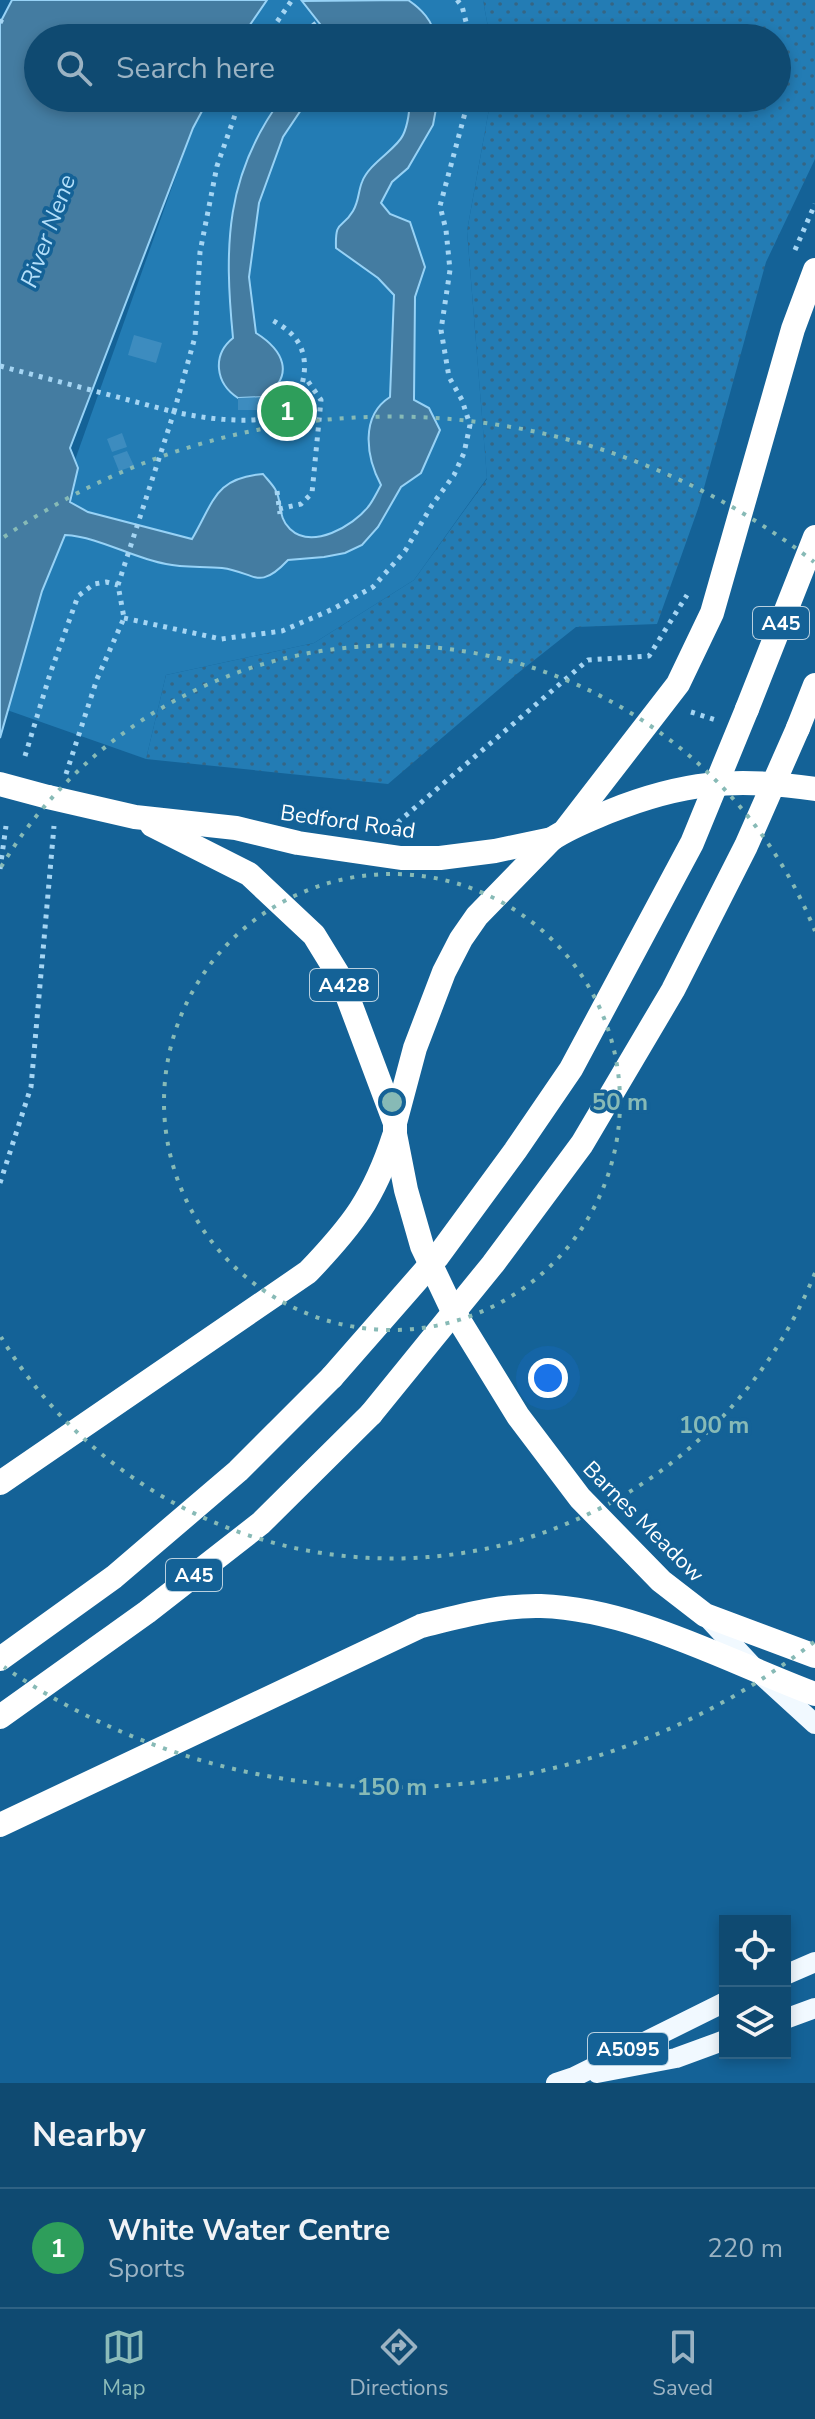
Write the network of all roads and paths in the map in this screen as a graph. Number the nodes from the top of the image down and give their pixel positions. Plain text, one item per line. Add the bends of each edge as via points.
1 (292, 0) edge
2 (457, 0) edge
3 (319, 21) dead end
4 (276, 24) edge
5 (315, 24) edge
6 (466, 24) edge
7 (236, 112) edge
8 (465, 112) edge
9 (815, 204) edge
10 (792, 256) dead end
11 (815, 270) edge
12 (270, 319) dead end
13 (0, 366) edge
14 (304, 377) junction
15 (174, 412) junction
16 (277, 491) dead end
17 (815, 537) edge
18 (695, 583) dead end
19 (118, 585) junction
20 (124, 618) junction
21 (815, 685) edge
22 (25, 756) dead end
23 (0, 784) edge
24 (815, 789) edge
25 (57, 792) junction
26 (135, 817) junction
27 (6, 826) dead end
28 (377, 827) dead end
29 (559, 835) junction
30 (0, 869) edge
31 (395, 1128) junction
32 (0, 1183) edge
33 (0, 1483) edge
34 (705, 1615) junction
35 (815, 1656) edge
36 (0, 1659) edge
37 (758, 1672) junction
38 (815, 1694) edge
39 (0, 1717) edge
40 (815, 1724) edge
41 (0, 1825) edge
42 (815, 1962) edge
43 (791, 1972) edge
44 (719, 2005) edge
45 (815, 2008) edge
46 (791, 2017) edge
47 (719, 2042) edge
48 (565, 2080) edge

1 - 4 path
2 - 6 path
3 - 5 path
7 - 15 path via 217,166 200,252 195,337
8 - 20 path via 440,206 450,270 441,330 449,377 470,425 454,475 405,551 373,587 282,631 221,639
9 - 10 path
11 - 29 highway via 793,329 712,613 678,684
12 - 14 path via 289,329 303,353
13 - 15 path
14 - 15 path via 293,404 276,417 211,419
14 - 16 path via 321,400 312,493 301,504 279,511
15 - 19 path
17 - 36 highway, A45, bridge via 692,843 571,1069 515,1151 438,1256 332,1377 238,1471 114,1577
18 - 28 path via 649,656 588,660 392,829
19 - 20 path
19 - 22 path via 94,584 78,596
20 - 25 path
21 - 39 highway, A45, bridge via 746,846 673,990 582,1144 493,1264 371,1414 261,1523
23 - 25 highway, Bedford Road / A428, bridge
24 - 29 highway, Barnes Meadow via 738,781 686,786 633,802
25 - 26 highway, Bedford Road / A428
25 - 32 path via 31,1087
26 - 29 highway, Bedford Road / A428 via 236,828 401,858 495,851
26 - 31 highway, Bedford Road / A428 via 249,874 314,935 341,979
27 - 30 path
29 - 31 highway, Barnes Meadow via 477,916 461,939 428,1011
31 - 33 highway via 384,1169 365,1204 308,1272
31 - 34 highway, Barnes Meadow via 422,1246 451,1307 518,1416 580,1498 661,1581
34 - 35 highway, Barnes Meadow
34 - 37 main road
37 - 38 highway
37 - 40 main road
37 - 41 highway via 611,1616 542,1606 489,1609 421,1626
42 - 43 main road
44 - 48 main road, A5095
45 - 46 main road
47 - 48 main road, A5095 via 676,2058

